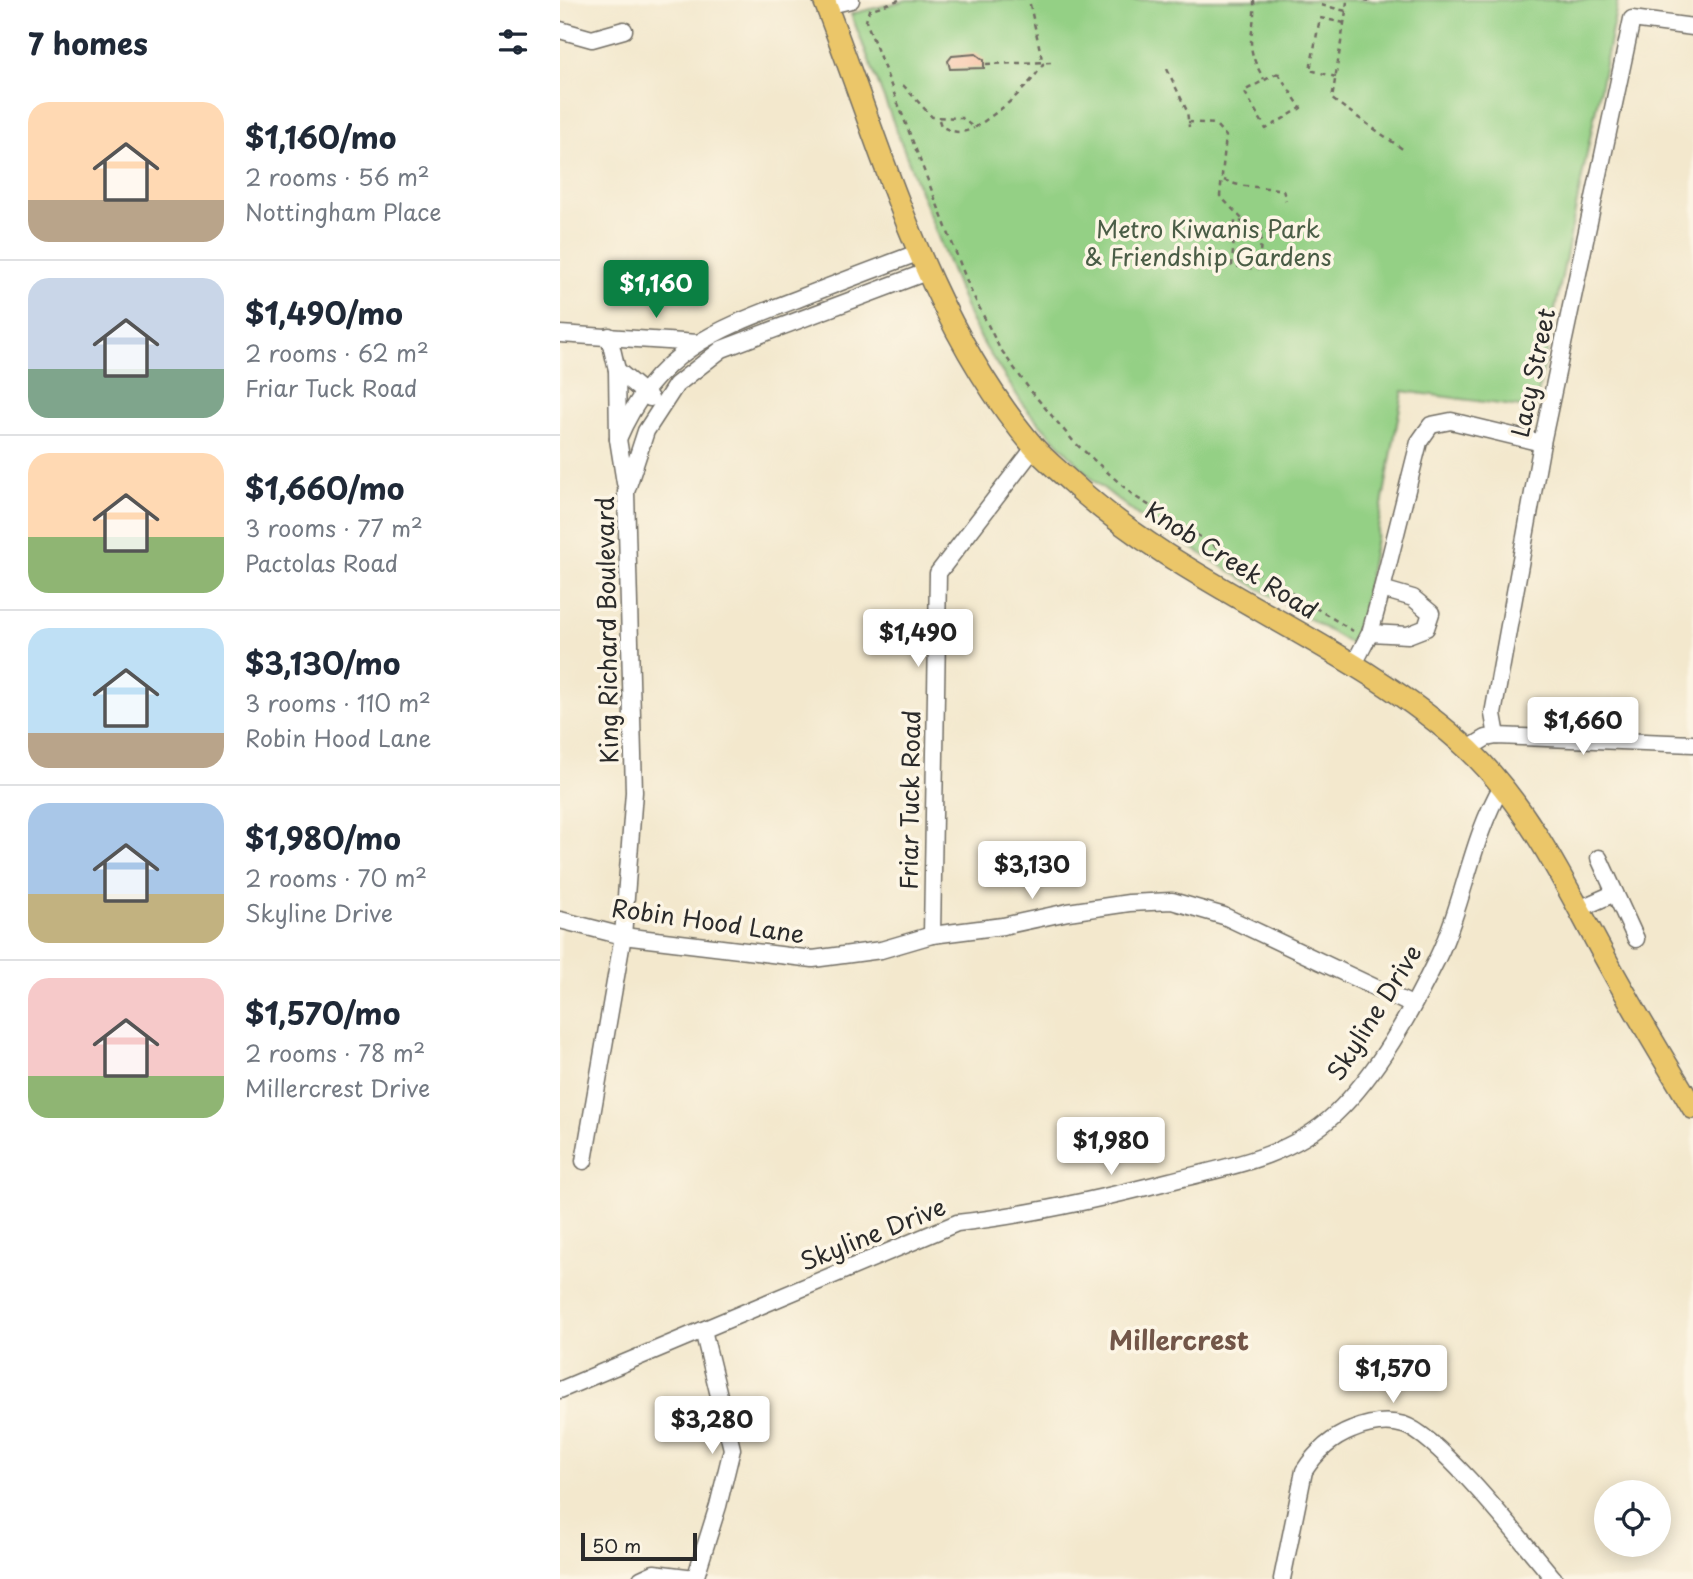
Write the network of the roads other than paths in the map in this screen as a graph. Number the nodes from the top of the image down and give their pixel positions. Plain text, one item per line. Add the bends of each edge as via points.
1 (852, 0) edge
2 (825, 3) edge
3 (1693, 27) edge
4 (560, 30) edge
5 (624, 30) dead end
6 (925, 262) junction
7 (713, 332) junction
8 (560, 334) edge
9 (609, 336) junction
10 (698, 343) junction
11 (722, 349) junction
12 (617, 370) junction
13 (643, 393) junction
14 (661, 406) junction
15 (618, 439) junction
16 (1542, 443) junction
17 (1034, 448) junction
18 (626, 492) junction
19 (1382, 589) junction
20 (1368, 636) junction
21 (1353, 666) junction
22 (1497, 736) junction
23 (1693, 744) edge
24 (1468, 749) junction
25 (1502, 786) junction
26 (1599, 858) dead end
27 (1615, 893) junction
28 (1578, 909) junction
29 (560, 920) edge
30 (932, 935) junction
31 (623, 936) junction
32 (1636, 940) dead end
33 (1412, 1005) junction
34 (1693, 1108) edge
35 (584, 1161) dead end
36 (703, 1330) junction
37 (560, 1390) edge
38 (641, 1579) edge
39 (695, 1579) edge
40 (1282, 1579) edge
41 (1554, 1579) edge

1 - 2 street
2 - 6 main road, Knob Creek Road
3 - 16 street, Lacy Street via 1632,19
4 - 5 street via 592,39
6 - 7 street
6 - 11 street, King Richard Boulevard
6 - 17 main road, Knob Creek Road via 974,363
7 - 10 street
7 - 11 street
8 - 9 street
9 - 10 street
9 - 12 street
10 - 13 street via 674,360
11 - 14 street, King Richard Boulevard via 676,385
12 - 13 street
12 - 15 street
13 - 14 street
13 - 15 street
14 - 18 street, King Richard Boulevard via 646,431
15 - 18 street
16 - 19 street via 1451,421 1431,425 1419,442
16 - 22 street, Lacy Street via 1493,714
17 - 21 main road, Knob Creek Road via 1137,537
17 - 30 street, Friar Tuck Road via 938,573
18 - 31 street, King Richard Boulevard via 634,792
19 - 20 street
19 - 20 street via 1413,598 1431,613 1426,628 1409,635
20 - 21 street
21 - 24 main road, Knob Creek Road
22 - 23 street
22 - 24 street
24 - 25 main road, Knob Creek Road
25 - 28 main road, Knob Creek Road
25 - 33 street, Skyline Drive via 1491,804 1456,915
26 - 27 street
27 - 28 street
27 - 32 street
28 - 34 main road, Knob Creek Road
29 - 31 street, Robin Hood Lane
30 - 31 street, Robin Hood Lane via 881,950 813,959
30 - 33 street, Robin Hood Lane via 1129,903 1172,901 1224,916
31 - 35 street, King Richard Boulevard
33 - 36 street, Skyline Drive via 1368,1075 1336,1114 1285,1148 1256,1160 1125,1193 1011,1217 957,1223
36 - 37 street, Skyline Drive
36 - 39 street via 732,1449
38 - 39 street via 654,1573
40 - 41 street via 1304,1471 1312,1457 1342,1434 1384,1422 1407,1426 1444,1453

